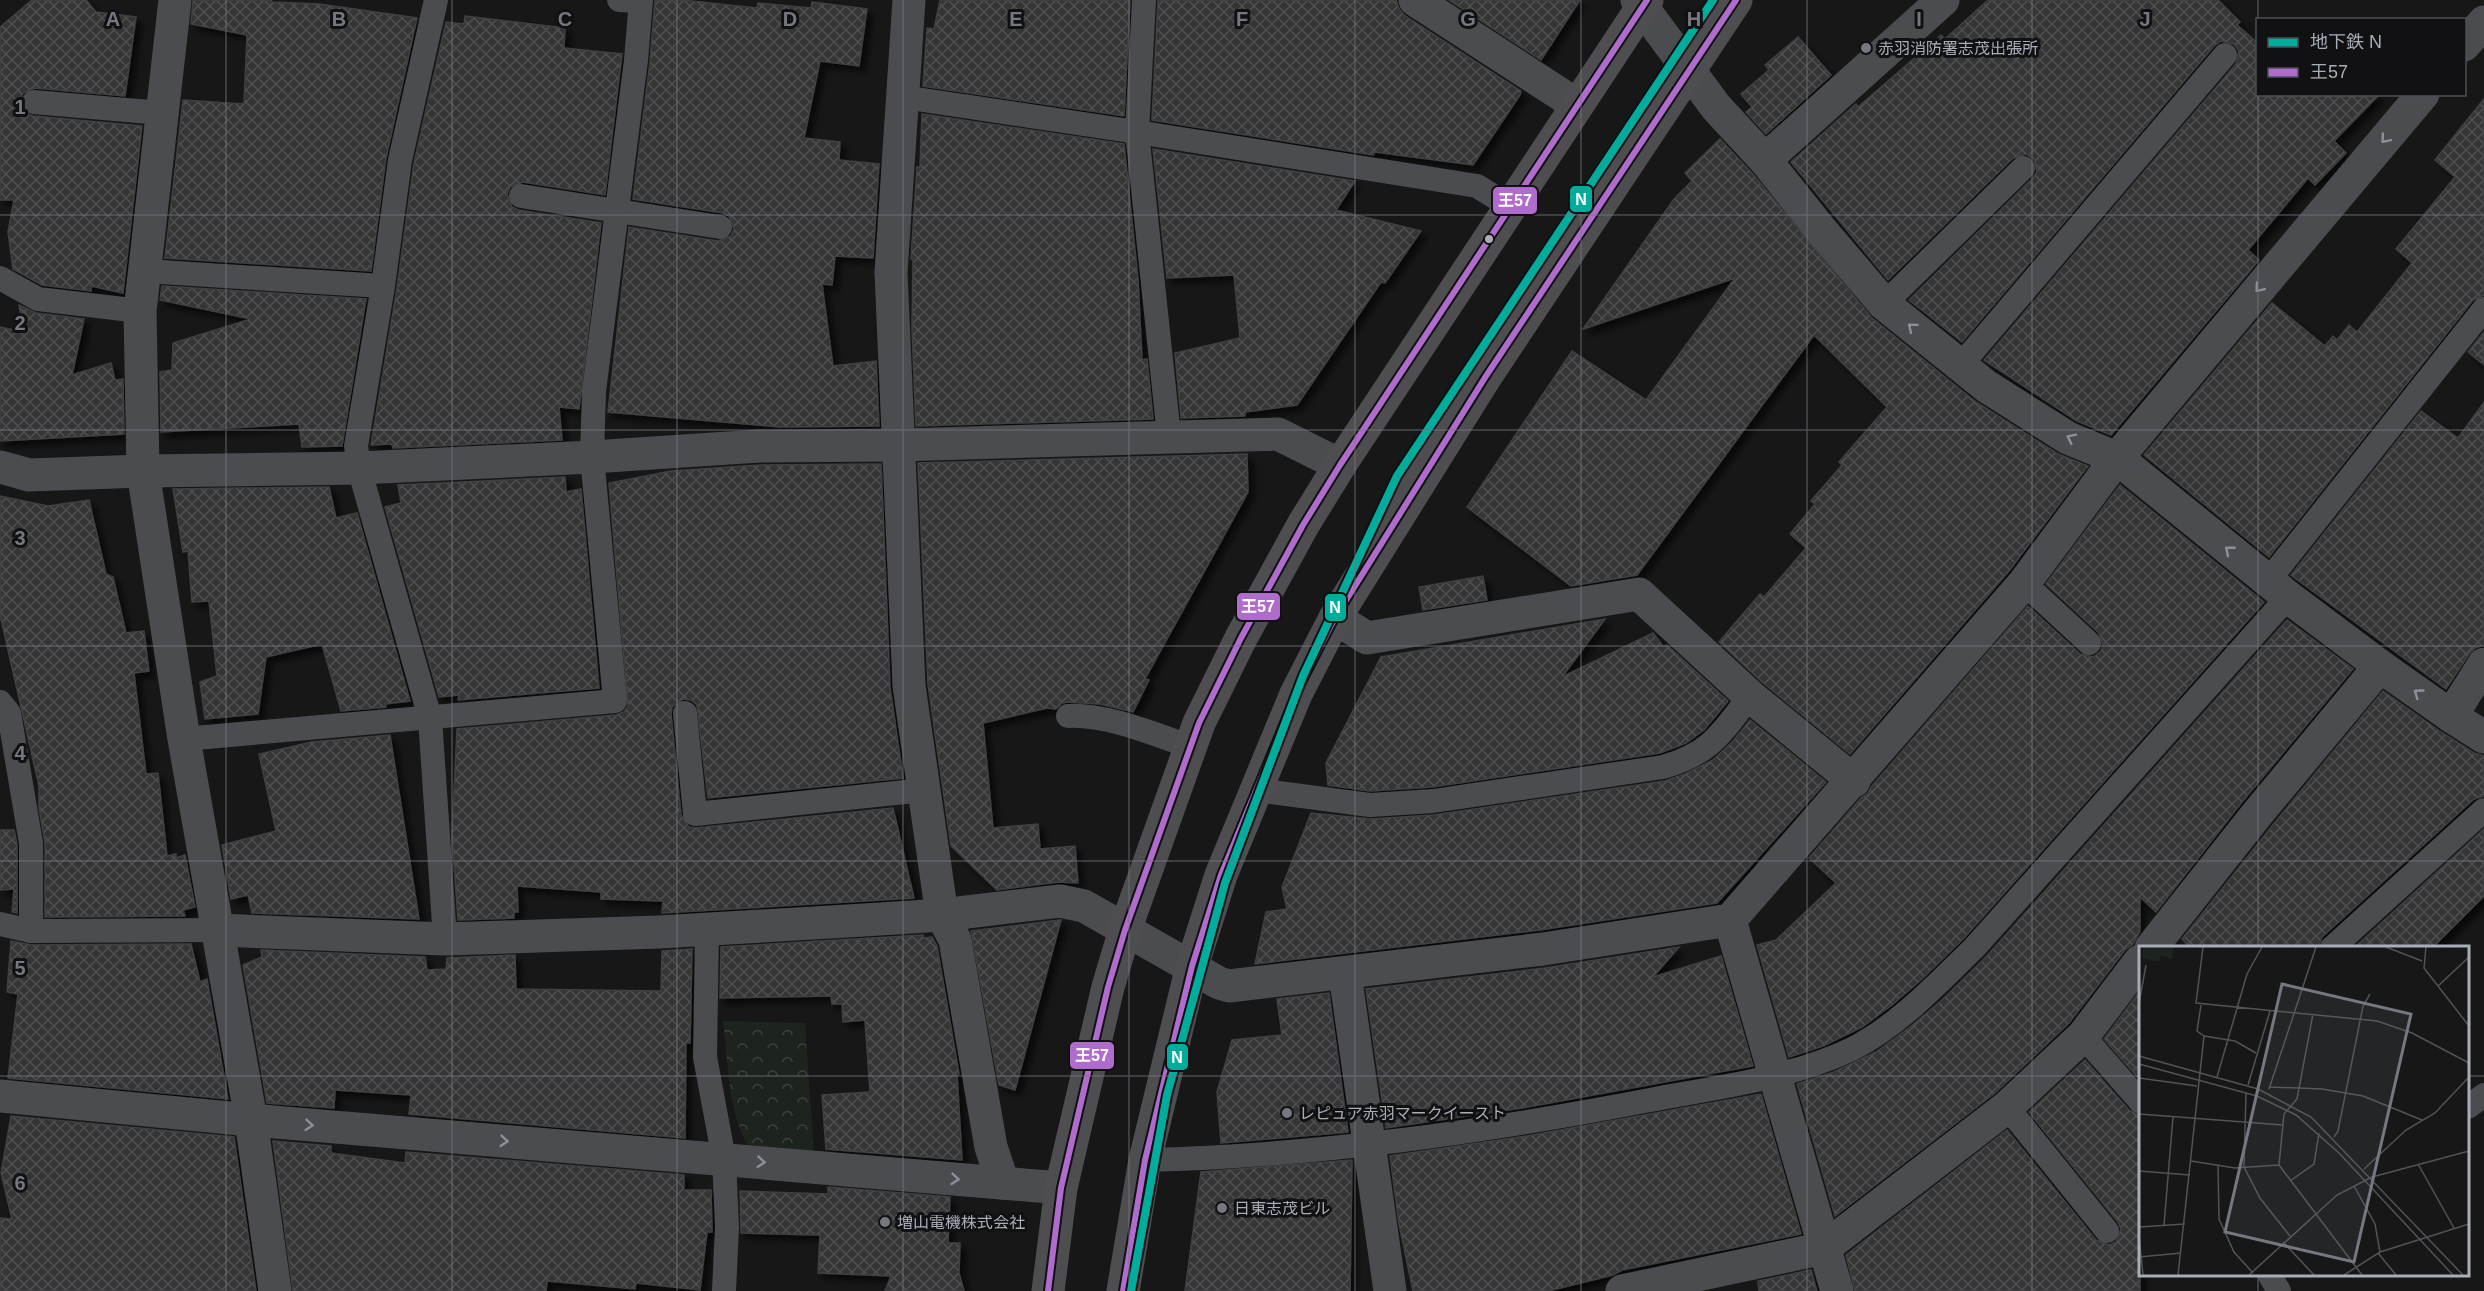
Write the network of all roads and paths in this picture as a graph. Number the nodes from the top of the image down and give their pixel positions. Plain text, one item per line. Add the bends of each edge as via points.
1 (175, 0) edge
2 (436, 0) edge
3 (633, 0) edge
4 (909, 0) edge
5 (1144, 0) edge
6 (1414, 0) edge
7 (1736, 0) edge
8 (1943, 0) edge
9 (1642, 3) edge
10 (2484, 22) edge
11 (2466, 43) edge
12 (2225, 55) dead end
13 (1689, 72) junction
14 (2421, 96) edge
15 (903, 97) junction
16 (34, 102) dead end
17 (1576, 105) junction
18 (162, 113) junction
19 (1137, 132) junction
20 (1765, 160) junction
21 (2023, 168) dead end
22 (521, 196) dead end
23 (1510, 207) junction
24 (617, 211) junction
25 (720, 227) dead end
26 (145, 271) junction
27 (0, 278) edge
28 (383, 286) junction
29 (1884, 304) junction
30 (2484, 309) edge
31 (140, 311) junction
32 (1960, 366) junction
33 (1169, 436) junction
34 (898, 445) junction
35 (592, 457) junction
36 (2117, 458) junction
37 (1340, 465) junction
38 (0, 467) edge
39 (358, 468) junction
40 (144, 471) junction
41 (2024, 583) junction
42 (2278, 589) junction
43 (1335, 618) junction
44 (2089, 643) dead end
45 (2484, 664) edge
46 (2380, 666) junction
47 (1750, 696) junction
48 (0, 702) edge
49 (685, 713) dead end
50 (1068, 716) dead end
51 (2451, 716) junction
52 (429, 718) junction
53 (2484, 737) edge
54 (184, 739) junction
55 (1191, 747) junction
56 (1854, 781) junction
57 (924, 790) junction
58 (1255, 790) junction
59 (2484, 810) edge
60 (942, 915) junction
61 (1730, 920) junction
62 (0, 924) edge
63 (217, 930) junction
64 (706, 930) junction
65 (1125, 930) junction
66 (31, 931) junction
67 (444, 939) junction
68 (2153, 946) edge
69 (2334, 946) edge
70 (2139, 962) edge
71 (1192, 966) junction
72 (1345, 974) junction
73 (2084, 1036) junction
74 (1775, 1076) junction
75 (2484, 1095) edge
76 (0, 1096) edge
77 (2139, 1100) edge
78 (2469, 1106) edge
79 (2007, 1107) junction
80 (251, 1120) junction
81 (1371, 1145) junction
82 (724, 1159) junction
83 (1145, 1160) junction
84 (1003, 1183) junction
85 (1061, 1188) junction
86 (2107, 1231) dead end
87 (1824, 1248) junction
88 (2270, 1276) edge
89 (275, 1291) edge
90 (724, 1291) edge
91 (1047, 1291) edge
92 (1123, 1291) edge
93 (1390, 1291) edge
94 (1622, 1291) edge
95 (1837, 1291) edge
96 (2279, 1291) edge

1 - 18 street
2 - 28 lane via 400,160
3 - 24 lane via 636,60
4 - 15 street
5 - 19 lane
6 - 17 street
7 - 13 highway
8 - 20 street
9 - 13 street
9 - 17 highway
10 - 11 street
12 - 32 lane
13 - 20 street
13 - 43 highway via 1486,376
14 -> 36 street
15 - 19 lane
15 - 34 street via 891,272
16 - 18 lane
17 - 23 highway
18 - 26 street
19 - 23 lane via 1477,186
19 - 33 lane
20 - 29 street
21 - 29 lane
22 - 24 lane
23 - 37 highway
24 - 25 lane
24 - 35 lane via 594,390
26 - 28 lane
26 - 31 street
27 - 31 lane via 38,299
28 - 39 lane via 356,446
32 -> 29 street
30 - 42 lane
31 - 40 street
36 -> 32 street via 2068,438
33 - 34 street
33 - 37 street via 1278,434
34 - 35 street via 759,446
34 - 57 street via 909,686
35 - 39 street
35 - 52 lane via 615,701
36 - 41 street
42 -> 36 street
37 - 55 highway via 1241,638
38 - 40 street via 29,475
39 - 40 street
39 - 52 lane
40 - 54 street
41 - 44 lane
41 - 56 street
42 - 46 street
42 - 74 lane via 2036,880 1932,989 1897,1019 1853,1048
43 - 47 street via 1367,638 1640,594
43 - 58 highway via 1296,693
45 - 51 street
51 -> 46 street
46 - 68 street
47 - 56 street
47 - 58 lane via 1700,753 1663,767 1433,801 1370,805
48 - 66 lane via 9,713 31,843
49 - 57 lane via 695,814
50 - 55 lane via 1135,728
51 - 53 street
52 - 54 lane
52 - 67 lane
54 - 63 street
55 - 65 highway
56 - 61 street
57 - 60 street
58 - 71 highway via 1221,875
59 - 69 lane
60 - 64 street
60 - 65 street via 1060,901 1084,906
60 - 84 street via 955,940 991,1147
61 - 72 street
61 - 74 street
62 - 66 lane
63 - 66 lane
63 - 67 street
63 - 80 street
64 - 67 street
64 - 82 lane via 705,1057
65 - 71 street
65 - 85 highway
70 - 73 street
71 - 72 street via 1229,987
71 - 83 highway
72 - 81 street
73 - 77 lane
73 - 79 street
74 - 81 lane via 1574,1114
74 - 87 street
75 - 78 lane
76 - 80 street
79 - 86 lane
79 - 87 street
80 -> 82 street
80 - 89 street
81 - 83 lane
81 - 93 street
82 -> 84 street
82 - 90 lane
83 - 92 highway
84 - 85 street
85 - 91 highway
87 - 94 street
87 - 95 street
88 - 96 lane

